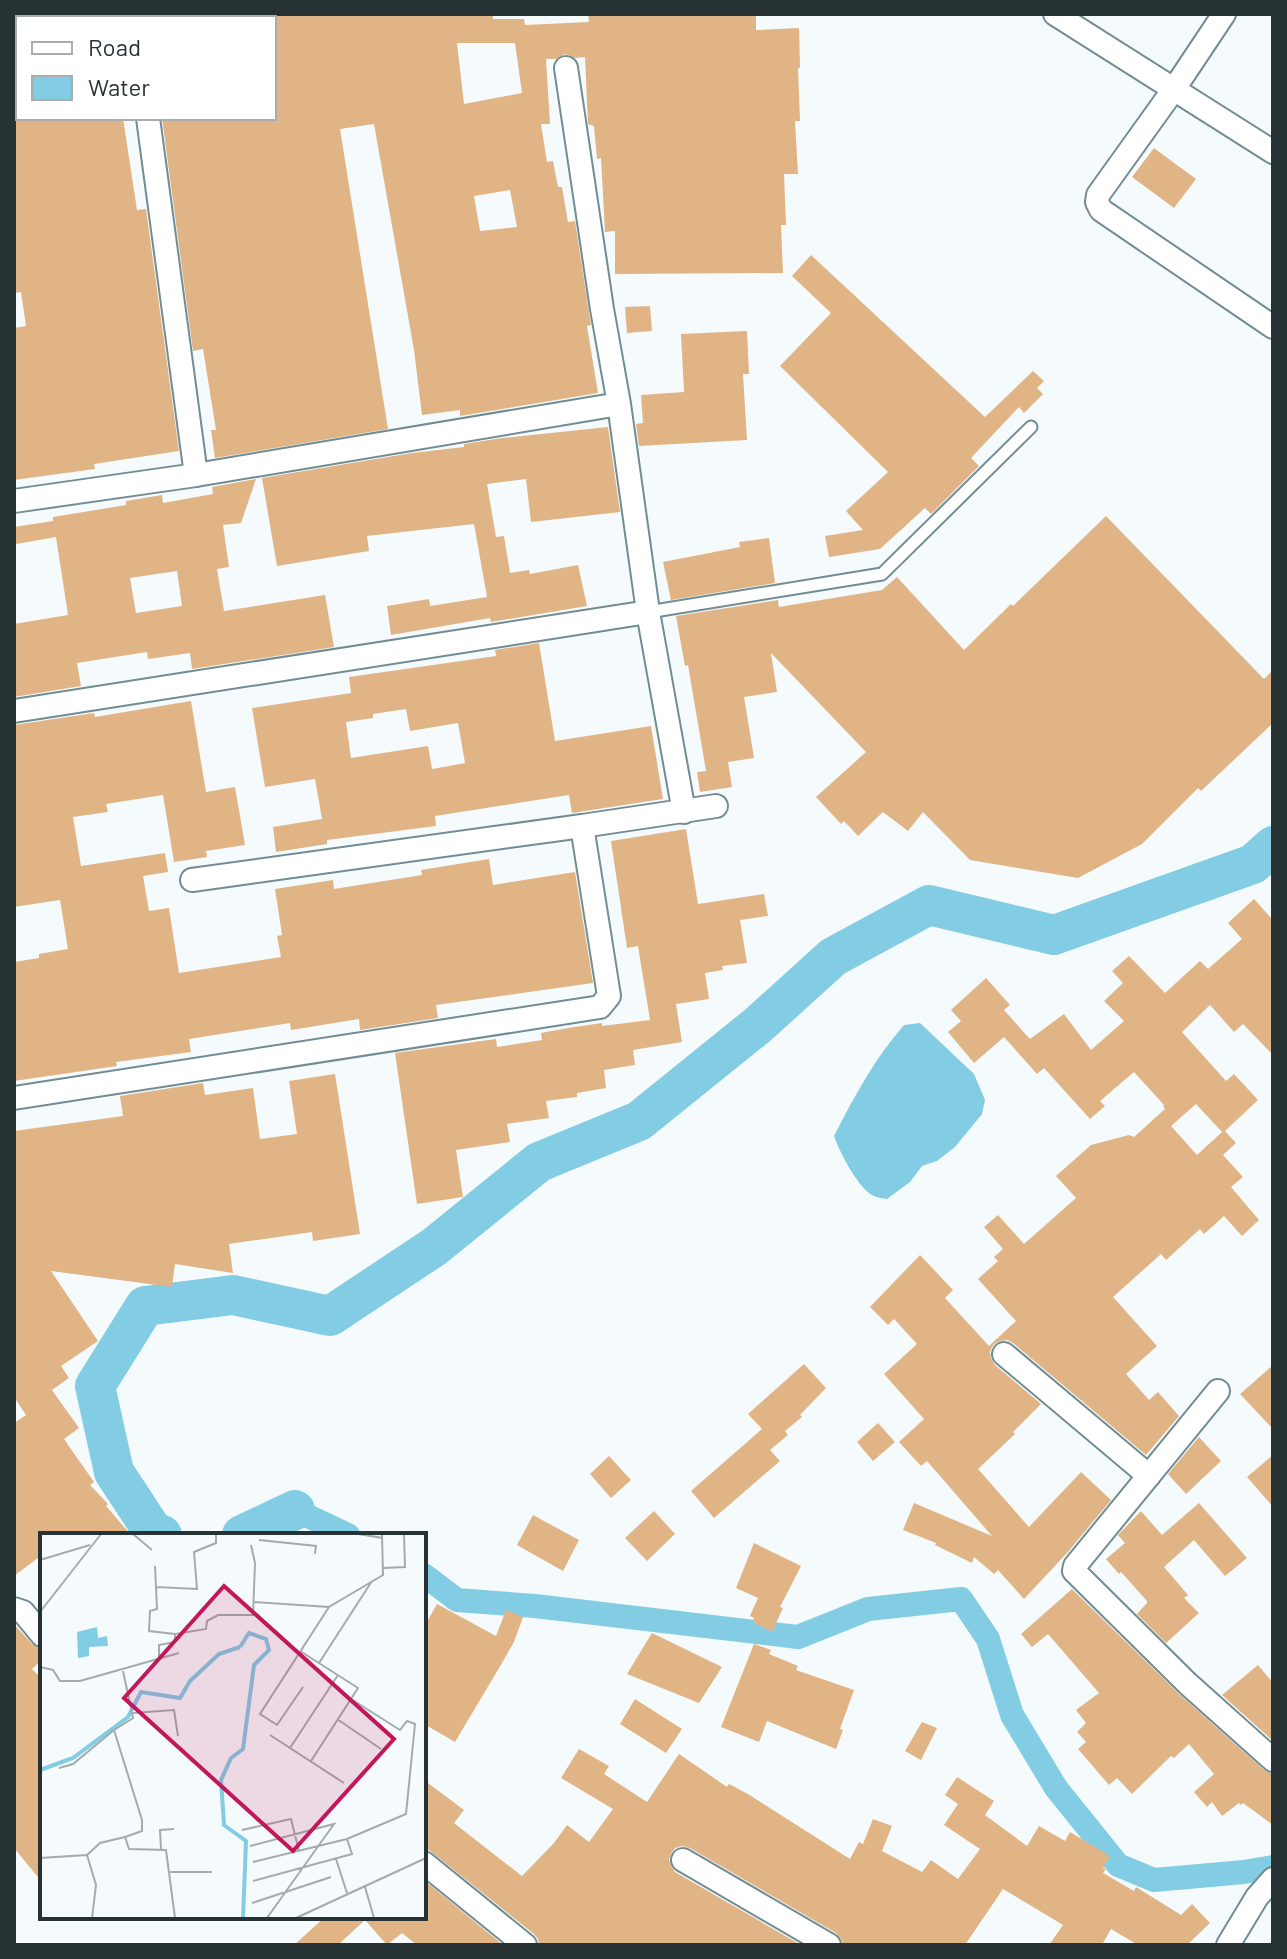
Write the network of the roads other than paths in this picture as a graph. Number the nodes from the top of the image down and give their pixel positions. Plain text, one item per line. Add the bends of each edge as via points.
1 (1055, 14) edge
2 (1224, 14) edge
3 (566, 68) dead end
4 (1174, 89) junction
5 (148, 120) edge
6 (1273, 152) edge
7 (1273, 327) edge
8 (619, 404) junction
9 (1031, 427) dead end
10 (196, 475) junction
11 (14, 501) edge
12 (648, 612) junction
13 (14, 711) edge
14 (716, 806) dead end
15 (684, 812) junction
16 (582, 826) junction
17 (192, 880) dead end
18 (14, 1098) edge
19 (1004, 1354) dead end
20 (1218, 1391) dead end
21 (1149, 1476) junction
22 (14, 1609) edge
23 (40, 1633) edge
24 (1273, 1760) edge
25 (683, 1860) dead end
26 (426, 1865) edge
27 (1272, 1880) edge
28 (525, 1945) edge
29 (829, 1945) edge
30 (1228, 1945) edge

1 - 4 street
2 - 4 street
3 - 8 street
4 - 6 street
4 - 7 street via 1097,202 1101,210
5 - 10 street
8 - 10 street
8 - 12 street
9 - 12 lane via 882,574
10 - 11 street
12 - 13 street
12 - 15 street
14 - 15 street
15 - 16 street
16 - 17 street
16 - 18 street via 609,996 600,1007
19 - 21 street
20 - 21 street
21 - 24 street via 1074,1571
22 - 23 street
25 - 29 street
26 - 28 street
27 - 30 street

